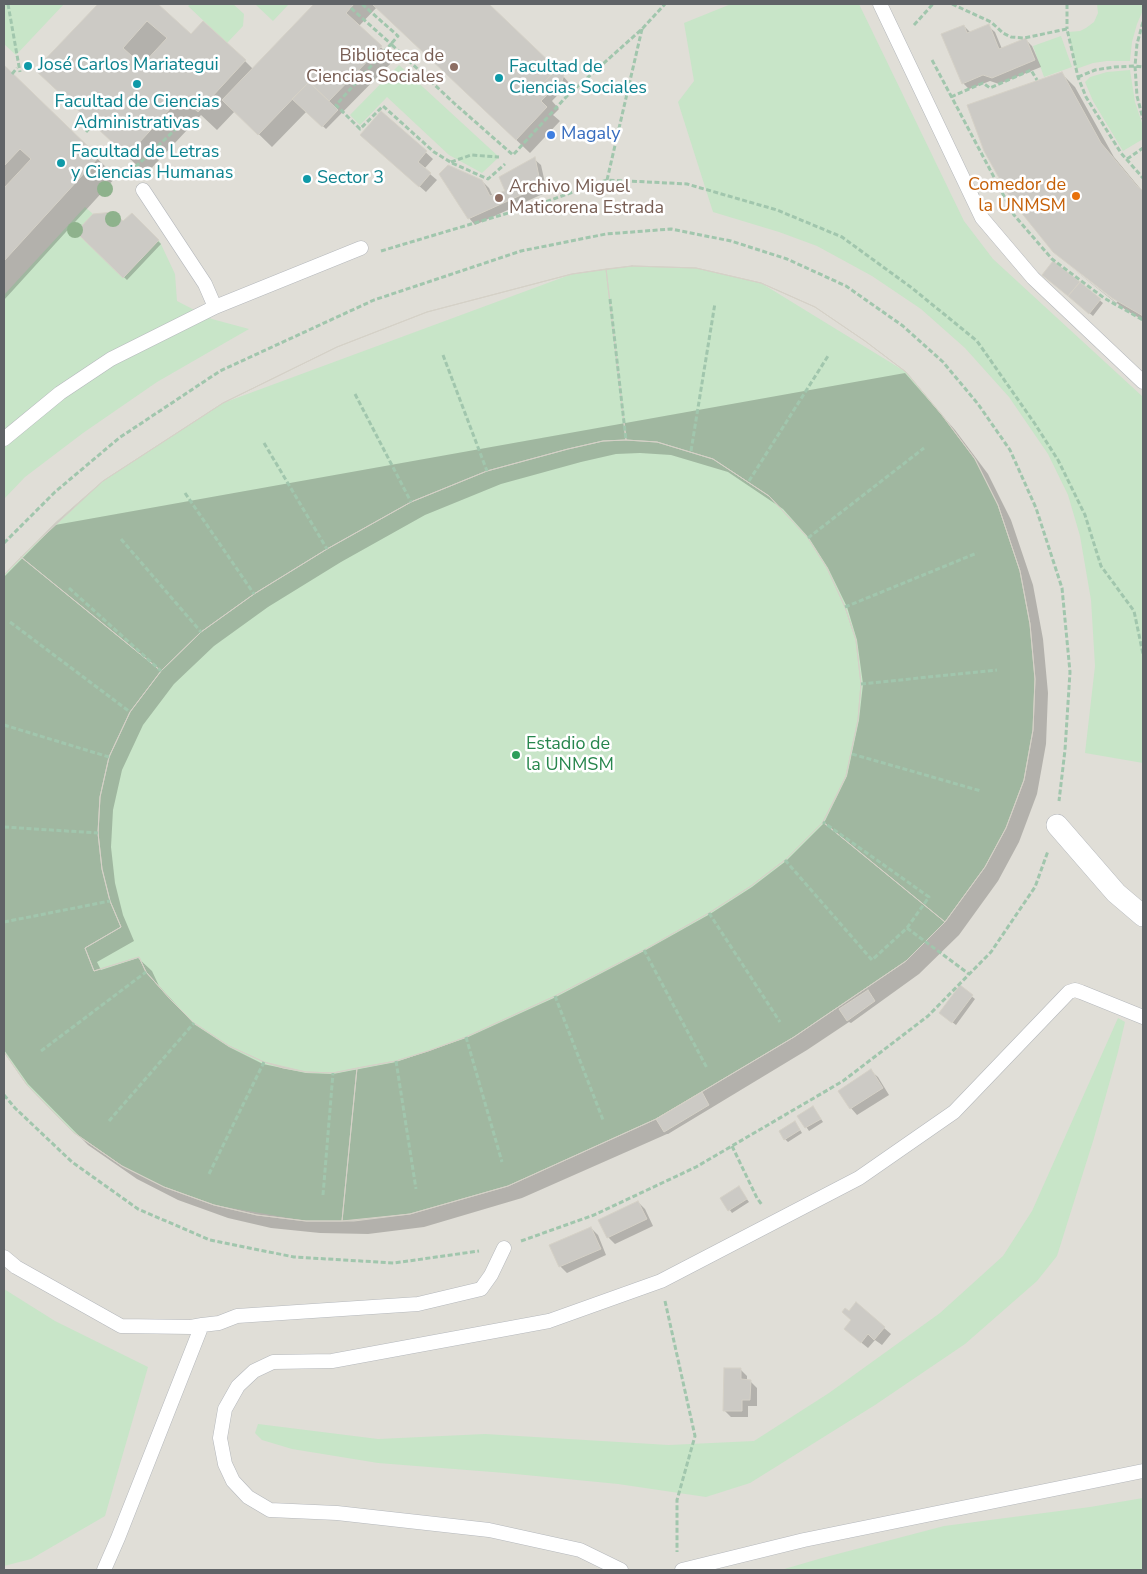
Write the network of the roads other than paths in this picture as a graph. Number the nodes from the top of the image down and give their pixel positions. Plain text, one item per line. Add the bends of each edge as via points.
1 (880, 4) edge
2 (143, 190) dead end
3 (361, 248) road end
4 (215, 307) junction
5 (1143, 382) edge
6 (4, 439) edge
7 (1057, 826) road end
8 (1143, 916) edge
9 (1143, 1017) edge
10 (504, 1248) road end
11 (4, 1257) edge
12 (202, 1325) junction
13 (1143, 1471) edge
14 (104, 1570) edge
15 (620, 1570) edge
16 (682, 1570) edge

1 - 5 lane via 982,218 1033,278
2 - 4 lane via 205,284
3 - 4 lane
4 - 6 lane via 111,358 60,393
7 - 8 street via 1116,894
9 - 15 lane via 1081,992 1069,992 954,1112 859,1178 661,1281 549,1321 332,1361 272,1362 254,1371 238,1386 225,1409 220,1438 225,1464 248,1497 270,1510 337,1513 489,1530 580,1550
10 - 12 lane via 481,1289 418,1304 237,1316
11 - 12 lane via 16,1267 121,1326
12 - 14 lane
13 - 16 lane via 804,1540

